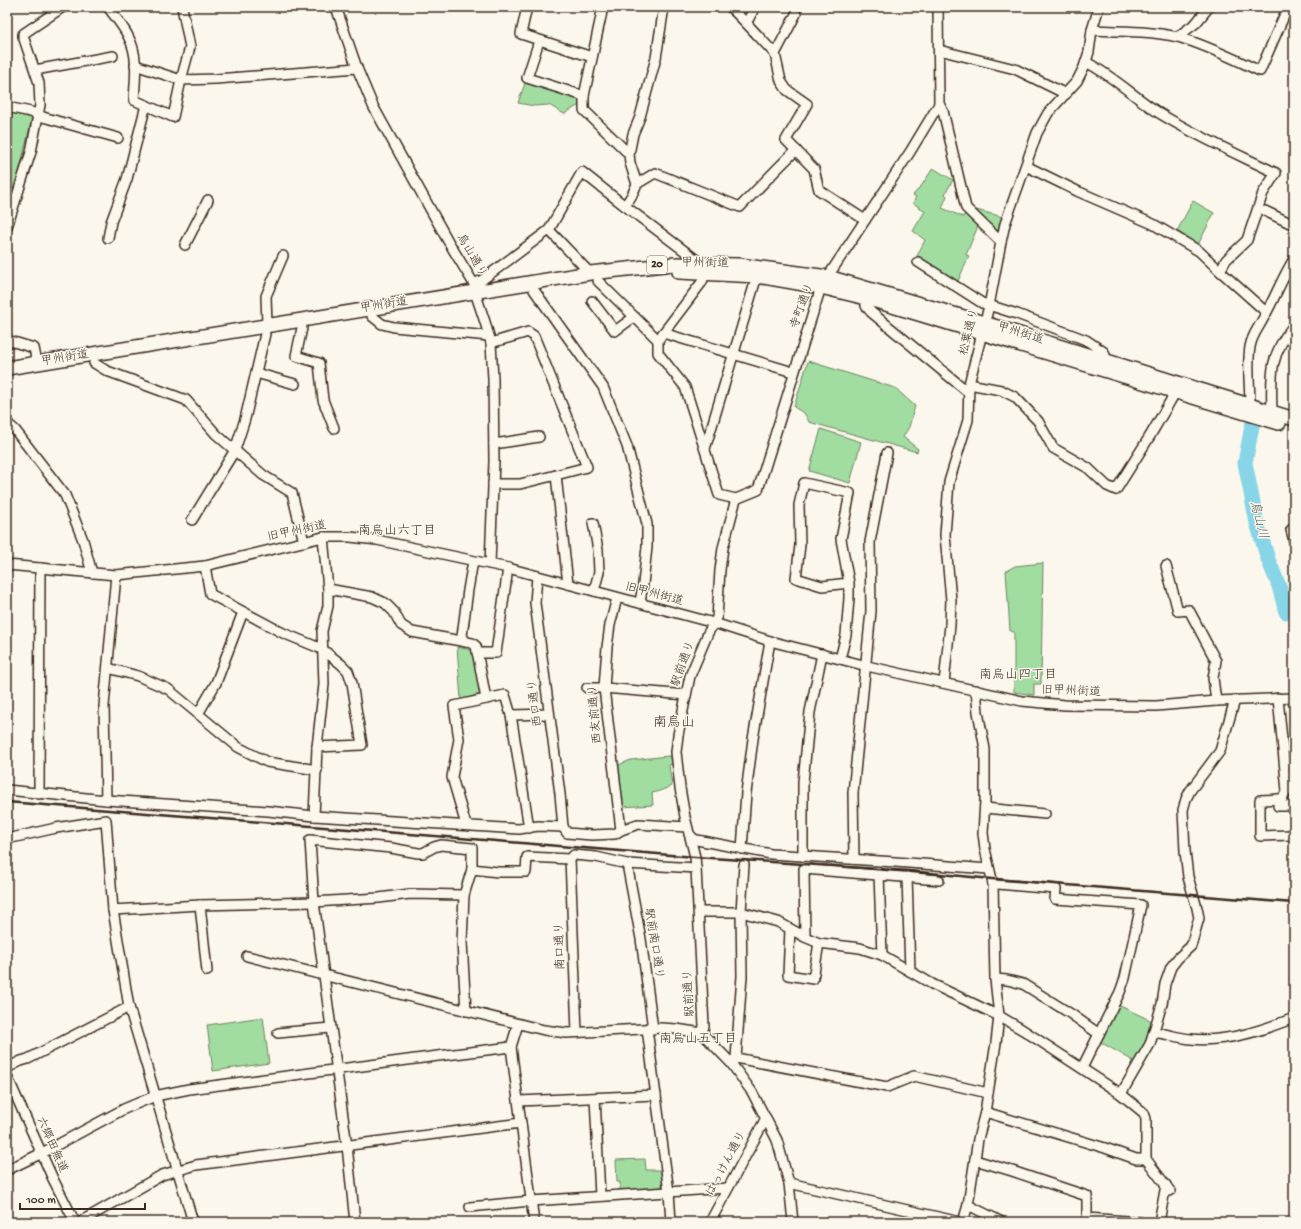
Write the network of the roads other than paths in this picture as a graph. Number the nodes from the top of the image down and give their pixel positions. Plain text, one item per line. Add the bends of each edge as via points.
1 (63, 7) edge
2 (108, 7) edge
3 (182, 7) edge
4 (336, 7) edge
5 (527, 7) edge
6 (603, 7) edge
7 (664, 7) edge
8 (730, 7) edge
9 (755, 7) edge
10 (938, 7) edge
11 (1098, 7) edge
12 (1209, 7) edge
13 (1288, 7) edge
14 (796, 14) dead end
15 (747, 22) junction
16 (1092, 30) junction
17 (1177, 37) junction
18 (539, 41) junction
19 (939, 50) junction
20 (775, 54) junction
21 (113, 56) dead end
22 (592, 57) junction
23 (1086, 62) junction
24 (135, 65) junction
25 (357, 68) junction
26 (35, 70) junction
27 (181, 80) junction
28 (1066, 94) junction
29 (584, 96) junction
30 (939, 104) junction
31 (146, 105) junction
32 (7, 107) edge
33 (38, 114) junction
34 (118, 138) dead end
35 (796, 150) junction
36 (630, 154) junction
37 (1026, 166) junction
38 (637, 184) junction
39 (208, 200) dead end
40 (625, 206) junction
41 (1265, 211) dead end
42 (865, 220) junction
43 (1294, 225) edge
44 (7, 227) edge
45 (549, 230) junction
46 (108, 238) dead end
47 (1001, 242) junction
48 (185, 246) dead end
49 (283, 256) dead end
50 (1294, 259) edge
51 (918, 262) dead end
52 (704, 269) junction
53 (1220, 271) junction
54 (757, 276) junction
55 (594, 277) junction
56 (824, 282) junction
57 (534, 290) junction
58 (476, 291) junction
59 (866, 298) junction
60 (592, 301) dead end
61 (989, 306) junction
62 (1266, 312) junction
63 (372, 316) junction
64 (634, 317) junction
65 (1294, 325) edge
66 (302, 328) junction
67 (983, 328) junction
68 (266, 330) junction
69 (660, 337) junction
70 (7, 340) edge
71 (490, 340) junction
72 (734, 354) junction
73 (1107, 362) junction
74 (37, 363) junction
75 (94, 363) junction
76 (7, 368) edge
77 (794, 372) junction
78 (256, 373) junction
79 (7, 376) edge
80 (296, 384) dead end
81 (968, 388) junction
82 (1175, 392) junction
83 (1250, 405) junction
84 (1272, 412) junction
85 (1294, 419) edge
86 (7, 423) edge
87 (334, 428) dead end
88 (1294, 428) edge
89 (539, 436) dead end
90 (494, 444) junction
91 (705, 449) junction
92 (234, 450) junction
93 (887, 453) dead end
94 (556, 475) junction
95 (494, 484) junction
96 (736, 499) junction
97 (192, 520) dead end
98 (593, 523) dead end
99 (1294, 527) edge
100 (323, 537) junction
101 (1294, 541) edge
102 (304, 542) junction
103 (473, 560) junction
104 (490, 564) junction
105 (7, 565) edge
106 (205, 566) junction
107 (1166, 566) dead end
108 (40, 568) junction
109 (508, 568) junction
110 (92, 573) junction
111 (116, 575) junction
112 (537, 576) junction
113 (849, 583) junction
114 (568, 584) junction
115 (328, 589) junction
116 (594, 591) junction
117 (618, 598) junction
118 (640, 603) junction
119 (243, 612) junction
120 (714, 623) junction
121 (770, 641) junction
122 (466, 642) junction
123 (322, 649) junction
124 (477, 653) junction
125 (822, 654) junction
126 (840, 659) junction
127 (867, 666) junction
128 (108, 668) junction
129 (944, 683) junction
130 (588, 688) dead end
131 (604, 688) junction
132 (976, 690) junction
133 (686, 695) junction
134 (1278, 698) junction
135 (1294, 698) edge
136 (486, 699) junction
137 (1216, 700) junction
138 (1235, 700) junction
139 (198, 714) junction
140 (549, 714) junction
141 (511, 715) junction
142 (317, 747) junction
143 (317, 770) junction
144 (7, 790) edge
145 (39, 794) junction
146 (1278, 799) junction
147 (106, 800) junction
148 (1294, 806) edge
149 (985, 808) junction
150 (1045, 814) dead end
151 (314, 816) junction
152 (466, 826) junction
153 (563, 827) junction
154 (530, 828) junction
155 (621, 830) junction
156 (688, 830) junction
157 (1294, 835) edge
158 (7, 839) edge
159 (742, 849) junction
160 (803, 856) junction
161 (570, 859) junction
162 (854, 859) junction
163 (627, 864) junction
164 (744, 865) dead end
165 (696, 868) junction
166 (472, 869) junction
167 (989, 869) junction
168 (879, 875) junction
169 (907, 877) junction
170 (939, 880) dead end
171 (993, 884) junction
172 (464, 895) junction
173 (314, 902) junction
174 (200, 905) junction
175 (113, 910) junction
176 (699, 912) junction
177 (741, 912) junction
178 (790, 928) junction
179 (805, 937) junction
180 (819, 943) junction
181 (882, 955) junction
182 (247, 956) dead end
183 (206, 970) dead end
184 (910, 971) junction
185 (324, 976) junction
186 (995, 979) junction
187 (129, 1007) junction
188 (466, 1011) junction
189 (999, 1016) junction
190 (1294, 1018) edge
191 (518, 1024) junction
192 (330, 1028) junction
193 (650, 1029) junction
194 (577, 1032) junction
195 (1154, 1032) junction
196 (278, 1033) dead end
197 (702, 1033) junction
198 (1099, 1034) junction
199 (511, 1048) junction
200 (734, 1061) junction
201 (7, 1068) edge
202 (1082, 1068) junction
203 (336, 1069) junction
204 (7, 1076) edge
205 (988, 1093) junction
206 (1122, 1094) junction
207 (656, 1095) junction
208 (155, 1096) junction
209 (595, 1098) junction
210 (518, 1101) junction
211 (985, 1112) junction
212 (766, 1118) junction
213 (521, 1123) junction
214 (347, 1146) junction
215 (42, 1153) junction
216 (975, 1160) junction
217 (1146, 1160) junction
218 (7, 1170) edge
219 (177, 1170) junction
220 (789, 1183) junction
221 (728, 1188) junction
222 (669, 1192) junction
223 (600, 1196) junction
224 (531, 1201) junction
225 (968, 1205) junction
226 (470, 1207) dead end
227 (75, 1222) edge
228 (80, 1222) edge
229 (193, 1222) edge
230 (355, 1222) edge
231 (534, 1222) edge
232 (671, 1222) edge
233 (710, 1222) edge
234 (794, 1222) edge
235 (962, 1222) edge
236 (1002, 1222) edge
237 (1140, 1222) edge
238 (1159, 1222) edge

1 - 26 street via 23,34
2 - 24 street via 130,38
3 - 27 street via 190,48
4 - 25 street, 烏山通り
5 - 18 street via 521,34
6 - 22 street
7 - 36 street via 656,58
8 - 15 street
9 - 15 street
10 - 19 street
11 - 16 street, 松葉通り
12 - 17 street via 1196,23
13 - 17 street via 1260,71
14 - 20 street
15 - 20 street
16 - 17 street
16 - 23 street, 松葉通り
18 - 22 street
18 - 29 street via 528,78
19 - 28 street via 1015,69
19 - 30 street
20 - 35 street via 781,81 787,90 807,104 786,140
21 - 26 street
22 - 29 street
23 - 28 street, 松葉通り via 1077,81
23 - 53 street via 1184,128 1276,173 1263,193 1247,240 1226,260
24 - 27 street
24 - 31 street via 134,100
25 - 27 street
25 - 58 street, 烏山通り via 373,106
26 - 33 street via 39,88
27 - 31 street via 173,117
28 - 37 street, 松葉通り via 1048,113 1037,133
29 - 36 street via 584,110
30 - 42 street, 寺町通り
30 - 47 street via 943,111 966,208
31 - 46 street
32 - 33 street
33 - 34 street
33 - 44 street via 31,152
35 - 38 street via 740,208 655,173
35 - 42 street via 814,169 819,190
36 - 38 street via 630,163
37 - 47 street, 松葉通り
37 - 53 street via 1153,224 1199,251
38 - 40 street
39 - 48 street
40 - 45 street via 582,172
40 - 52 street
41 - 43 street
42 - 56 street, 寺町通り
45 - 55 street
45 - 58 street via 482,280
47 - 61 street, 松葉通り
49 - 68 street via 266,296
50 - 62 street
51 - 61 street
52 - 54 highway, 甲州街道 / 20
52 - 55 highway, 甲州街道 / 20
52 - 56 highway, 甲州街道 / 20 via 739,265
52 - 69 street via 702,282
53 - 62 street
54 - 56 highway, 甲州街道 / 20
54 - 72 street
55 - 57 highway, 甲州街道 / 20
55 - 58 highway, 甲州街道 / 20
55 - 64 street
56 - 59 highway, 甲州街道 / 20
56 - 67 highway, 甲州街道 / 20
56 - 77 street, 寺町通り
57 - 58 highway, 甲州街道 / 20
57 - 118 street via 603,388 627,446 647,524 647,547
58 - 63 highway, 甲州街道 / 20
58 - 68 highway, 甲州街道 / 20
58 - 71 street, 烏山通り
59 - 67 highway, 甲州街道 / 20
59 - 81 street via 866,306 871,312
60 - 64 street via 615,331
61 - 67 street, 松葉通り
61 - 73 street via 1018,314 1086,340 1104,352
62 - 83 street via 1250,348
63 - 66 highway, 甲州街道 / 20
63 - 71 street via 382,324 394,327
64 - 69 street
65 - 84 street via 1284,336 1274,359
66 - 68 highway, 甲州街道 / 20
66 - 87 street via 296,356 319,363 323,400
67 - 73 highway, 甲州街道 / 20
67 - 81 street, 松葉通り
67 - 82 highway, 甲州街道 / 20
68 - 74 highway, 甲州街道 / 20
68 - 75 highway, 甲州街道 / 20
68 - 78 street
69 - 72 street
69 - 91 street via 658,353 684,387
70 - 74 street via 34,348
71 - 90 street, 烏山通り via 494,379
71 - 94 street via 528,332 534,336 587,467
72 - 77 street
72 - 91 street
73 - 83 highway, 甲州街道 / 20
74 - 76 highway, 甲州街道 / 20
75 - 79 highway, 甲州街道 / 20
75 - 92 street via 107,371 186,400
77 - 96 street, 寺町通り via 758,490
78 - 80 street
78 - 92 street
81 - 82 street via 1001,390 1015,397 1038,421 1053,448 1088,468 1107,486 1116,490
81 - 129 street, 松葉通り via 968,420 949,482 947,502 945,536 951,600
82 - 88 highway, 甲州街道 / 20
83 - 84 highway, 甲州街道 / 20
84 - 85 highway, 甲州街道 / 20
86 - 110 street via 65,495 83,540
89 - 90 street
90 - 95 street, 烏山通り
91 - 96 street via 719,495
92 - 97 street
92 - 102 street via 263,475 292,493
93 - 127 street via 870,542 871,611
94 - 95 street via 520,484
94 - 114 street
95 - 104 street, 烏山通り
96 - 120 street via 723,548 717,618
98 - 116 street via 599,572
99 - 101 street via 1291,530
100 - 102 street, 旧甲州街道
100 - 103 street, 旧甲州街道 via 377,540
100 - 115 street
102 - 106 street, 旧甲州街道
103 - 104 street, 旧甲州街道
103 - 122 street via 462,636
104 - 109 street, 旧甲州街道
105 - 108 street, 旧甲州街道
106 - 111 street, 旧甲州街道
106 - 119 street via 210,594
107 - 137 street via 1178,611 1189,610 1216,661 1213,678
108 - 110 street, 旧甲州街道
108 - 145 street
109 - 112 street, 旧甲州街道
109 - 124 street via 496,653
110 - 111 street, 旧甲州街道
111 - 128 street
112 - 114 street, 旧甲州街道
112 - 140 street, 西口通り via 535,603
113 - 113 street via 822,586 796,578 800,546 799,504 804,484 850,493 841,539
113 - 126 street via 846,635
114 - 116 street, 旧甲州街道
115 - 122 street via 372,597 386,603 401,625 412,632
115 - 123 street
116 - 117 street, 旧甲州街道
117 - 118 street, 旧甲州街道
117 - 131 street, 西友前通り via 610,625
118 - 120 street, 旧甲州街道
119 - 123 street via 283,633
119 - 139 street via 216,683
120 - 121 street, 旧甲州街道
120 - 133 street, 駅前通り via 690,676
121 - 125 street, 旧甲州街道
121 - 159 street via 753,740
122 - 124 street via 476,646
123 - 142 street via 324,684
123 - 142 street via 348,671 362,745
124 - 136 street
125 - 126 street, 旧甲州街道
125 - 160 street via 810,712 803,782
126 - 127 street, 旧甲州街道
127 - 129 street, 旧甲州街道
127 - 162 street via 853,793
128 - 139 street via 138,676 168,689
128 - 147 street via 104,706
129 - 132 street, 旧甲州街道
130 - 131 street
131 - 133 street
131 - 155 street, 西友前通り
132 - 137 street, 旧甲州街道 via 1022,701 1065,705 1156,706
132 - 149 street via 985,749
133 - 156 street, 駅前通り via 676,752
134 - 135 street, 旧甲州街道
134 - 138 street, 旧甲州街道
134 - 146 street via 1287,791 1282,799
136 - 141 street via 505,695
136 - 152 street via 454,706 459,740 452,777
137 - 138 street, 旧甲州街道
138 - 195 street via 1220,751 1190,791 1183,810 1188,877 1199,918 1191,946 1170,967
139 - 143 street via 238,747 267,762
140 - 141 street
140 - 153 street, 西口通り
141 - 154 street
142 - 143 street
143 - 151 street
144 - 145 street
145 - 147 street
146 - 148 street via 1278,806
146 - 157 street via 1260,800 1260,836
147 - 151 street
149 - 150 street
149 - 167 street via 983,833
151 - 152 street
152 - 154 street
153 - 154 street
153 - 155 street via 567,833 592,835 616,834
155 - 156 street via 638,824
156 - 159 street via 691,837 697,840
156 - 165 street, 駅前通り
158 - 175 street via 106,820
159 - 160 street
160 - 162 street
161 - 163 street via 574,855
161 - 166 street via 527,857 526,872
161 - 194 street, 南口通り
162 - 167 street
163 - 165 street
163 - 193 street, 駅前南口通り via 641,939
164 - 177 street
165 - 176 street, 駅前通り
166 - 172 street
166 - 173 street via 472,848 441,845 418,853 310,840
167 - 171 street
168 - 169 street
168 - 179 street via 804,869
168 - 181 street
169 - 170 street
169 - 184 street
171 - 186 street
171 - 198 street via 1056,888 1055,899 1141,905 1126,978
172 - 173 street via 410,894
172 - 188 street via 462,942
173 - 174 street
173 - 185 street
174 - 175 street
174 - 183 street
175 - 187 street
176 - 177 street
176 - 197 street, 駅前通り via 704,1026
177 - 178 street
177 - 200 street via 742,976
178 - 179 street
178 - 180 street via 788,975 813,979
179 - 180 street
180 - 181 street via 860,948
181 - 184 street
182 - 185 street
184 - 189 street
185 - 188 street
185 - 192 street
186 - 189 street
186 - 198 street via 1023,984
187 - 201 street
187 - 208 street
188 - 191 street
189 - 202 street
189 - 205 street
190 - 195 street via 1263,1030 1219,1038 1192,1039
191 - 194 street via 556,1032
191 - 199 street
192 - 196 street
192 - 203 street
193 - 194 street
193 - 197 street
193 - 207 street, 駅前南口通り
195 - 206 street
197 - 200 street, 駅前通り
198 - 202 street
199 - 203 street
199 - 210 street
200 - 205 street via 887,1087 914,1076
200 - 212 street, 駅前通り
202 - 206 street
203 - 208 street
203 - 214 street
204 - 215 street, 六郷田無道
205 - 211 street
206 - 217 street via 1144,1113
207 - 209 street
207 - 222 street, 駅前南口通り
208 - 215 street via 124,1109
208 - 219 street
209 - 210 street
209 - 223 street
210 - 213 street
211 - 216 street
211 - 217 street
212 - 220 street, 駅前通り via 777,1140
212 - 221 street, はっけん通り
213 - 214 street
213 - 224 street
214 - 219 street via 196,1165
214 - 230 street
215 - 218 street
215 - 227 street, 六郷田無道
216 - 225 street
216 - 237 street via 1087,1196 1087,1218
217 - 238 street via 1168,1188
219 - 228 street via 162,1175
219 - 229 street
220 - 234 street, 駅前通り
220 - 235 street
221 - 222 street
221 - 233 street, はっけん通り
222 - 223 street
222 - 232 street, 駅前南口通り
223 - 224 street
224 - 226 street
224 - 231 street
225 - 235 street
225 - 236 street

